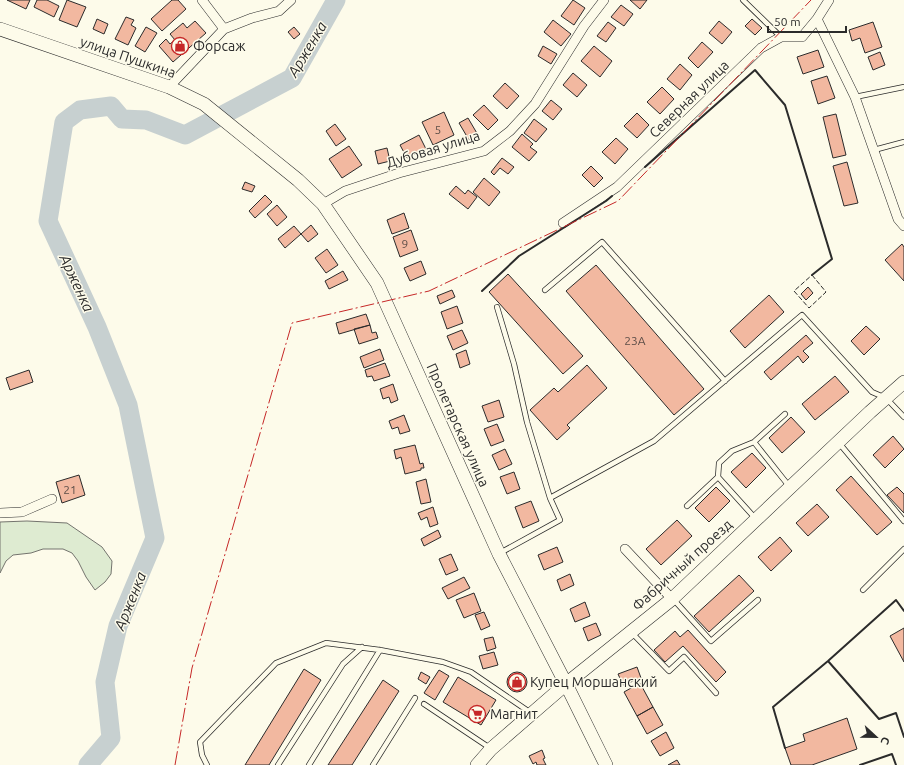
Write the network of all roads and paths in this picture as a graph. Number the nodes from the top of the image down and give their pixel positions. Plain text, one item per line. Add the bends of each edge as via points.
1 (202, 0) edge
2 (291, 0) edge
3 (604, 0) edge
4 (743, 0) edge
5 (829, 0) edge
6 (817, 19) junction
7 (0, 29) edge
8 (224, 29) junction
9 (780, 37) junction
10 (169, 87) junction
11 (904, 87) edge
12 (855, 97) junction
13 (237, 132) joint
14 (904, 142) edge
15 (874, 150) junction
16 (323, 204) junction
17 (563, 223) dead end
18 (904, 226) edge
19 (546, 290) dead end
20 (497, 307) dead end
21 (725, 380) junction
22 (904, 382) edge
23 (886, 398) junction
24 (785, 414) dead end
25 (904, 417) edge
26 (754, 442) junction
27 (838, 442) junction
28 (718, 477) junction
29 (790, 487) junction
30 (550, 498) junction
31 (52, 499) dead end
32 (688, 506) dead end
33 (0, 512) edge
34 (756, 519) junction
35 (904, 521) edge
36 (624, 549) dead end
37 (904, 549) edge
38 (499, 554) junction
39 (863, 590) dead end
40 (672, 598) junction
41 (758, 600) dead end
42 (631, 632) junction
43 (362, 648) junction
44 (380, 650) junction
45 (566, 684) junction
46 (716, 693) dead end
47 (415, 698) dead end
48 (424, 704) dead end
49 (532, 714) junction
50 (491, 749) junction
51 (207, 765) edge
52 (278, 765) edge
53 (309, 765) edge
54 (373, 765) edge
55 (477, 765) edge
56 (606, 765) edge

1 - 8 street
2 - 8 street via 279,11
3 - 16 street, Дубовая улица via 584,26 535,104 510,131 484,151 398,173 345,191
4 - 9 lane
5 - 6 street, Северная улица
6 - 9 street, Северная улица via 802,36
6 - 12 street
7 - 10 main road, улица Пушкина
8 - 10 street
9 - 17 street, Северная улица via 762,48 617,187
10 - 13 main road, улица Пушкина via 204,104
11 - 12 lane
12 - 15 street
13 - 16 main road, Пролетарская улица via 298,180
14 - 15 lane
15 - 18 street via 898,219
16 - 38 main road, Пролетарская улица via 377,283
19 - 21 lane via 602,242
20 - 30 lane
21 - 23 lane via 802,315 872,392
21 - 30 lane via 654,441
22 - 23 main road, Фабричный проезд
23 - 25 lane
23 - 27 main road, Фабричный проезд
24 - 26 lane
26 - 28 lane via 732,451 719,463
26 - 29 lane
27 - 29 main road, Фабричный проезд
27 - 35 lane
28 - 32 lane
28 - 34 lane
29 - 34 main road, Фабричный проезд
30 - 38 lane via 560,520
31 - 33 street via 22,512
34 - 40 main road, Фабричный проезд
36 - 40 street
37 - 39 lane
38 - 45 main road, Пролетарская улица
40 - 41 lane via 711,641
40 - 42 main road, Фабричный проезд
42 - 45 main road, Фабричный проезд
42 - 46 lane via 669,671 684,658
43 - 44 lane
43 - 51 lane via 326,643 276,663 200,742
43 - 52 lane via 343,664
44 - 49 lane via 443,662 471,672
44 - 53 lane
45 - 49 main road, Фабричный проезд
45 - 56 main road, Пролетарская улица
47 - 54 lane
48 - 50 lane
49 - 50 main road, Фабричный проезд
50 - 55 main road, Фабричный проезд

